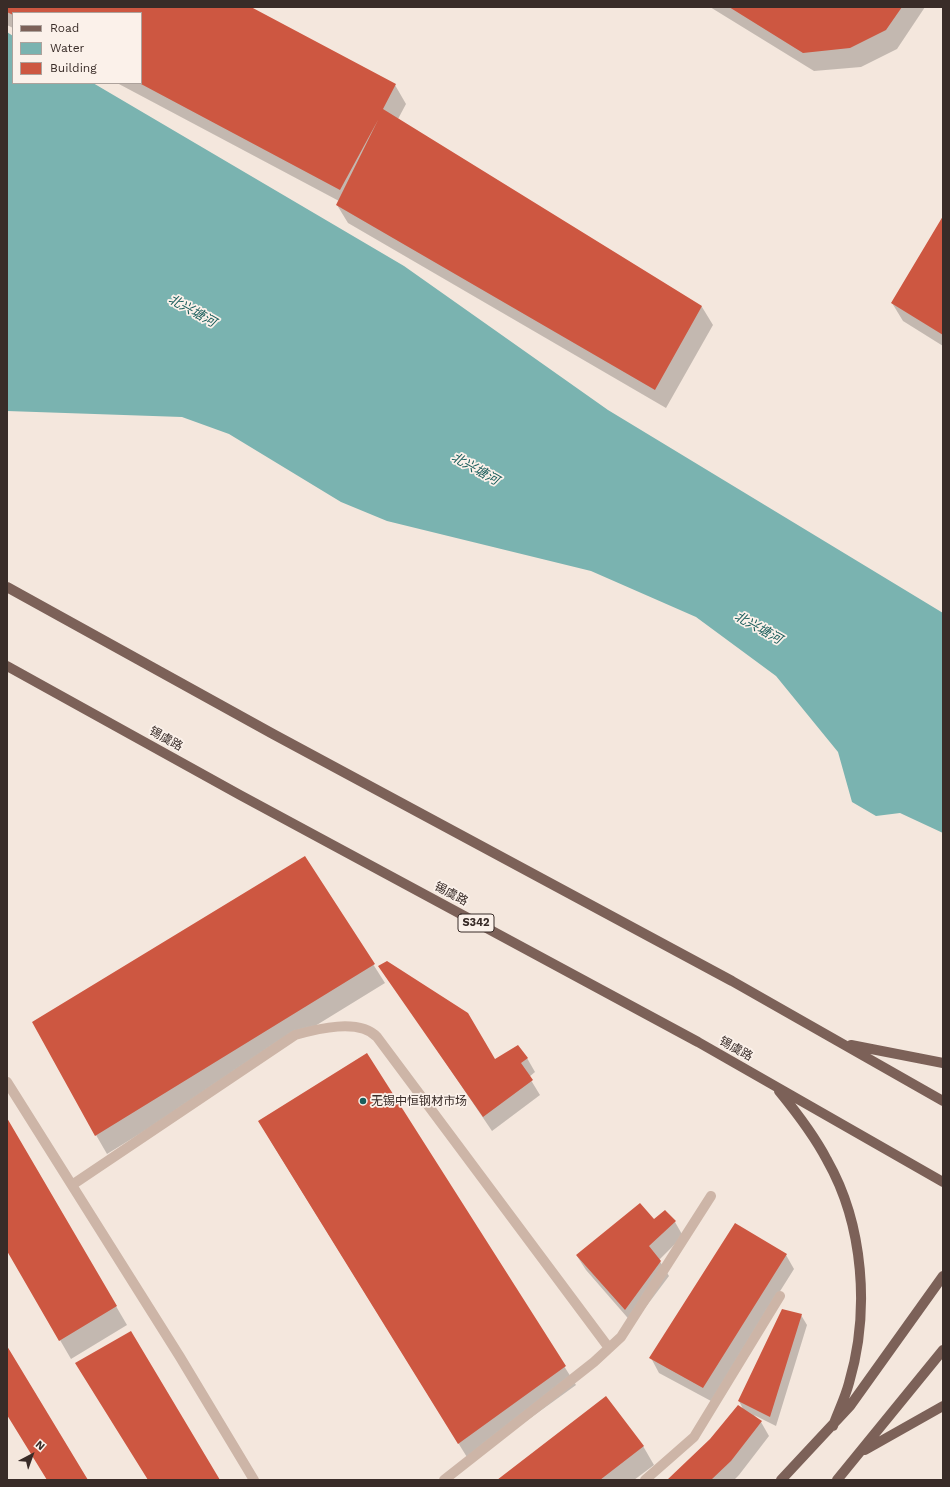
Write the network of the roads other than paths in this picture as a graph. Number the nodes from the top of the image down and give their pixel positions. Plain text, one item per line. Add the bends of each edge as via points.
1 (7, 586) edge
2 (7, 666) edge
3 (841, 1043) junction
4 (943, 1063) edge
5 (7, 1082) edge
6 (776, 1086) junction
7 (943, 1101) edge
8 (943, 1182) edge
9 (72, 1185) junction
10 (711, 1196) dead end
11 (943, 1276) edge
12 (780, 1296) dead end
13 (609, 1348) junction
14 (943, 1350) edge
15 (943, 1406) edge
16 (833, 1426) junction
17 (860, 1453) junction
18 (254, 1480) edge
19 (444, 1480) edge
20 (645, 1480) edge
21 (781, 1480) edge
22 (837, 1480) edge

1 - 3 main road
2 - 6 main road, 锡虞路 / S342
3 - 4 main road
3 - 7 main road
5 - 9 street
6 - 8 main road, 锡虞路 / S342
6 - 16 main road via 804,1122 828,1161 846,1203 857,1248 862,1293 859,1339 849,1383
9 - 13 street via 295,1035 337,1026 364,1030 377,1037
9 - 18 street
10 - 13 street via 621,1337
11 - 16 main road
12 - 20 street via 694,1437
13 - 19 street
14 - 17 main road
15 - 17 main road
16 - 21 main road
17 - 22 main road

